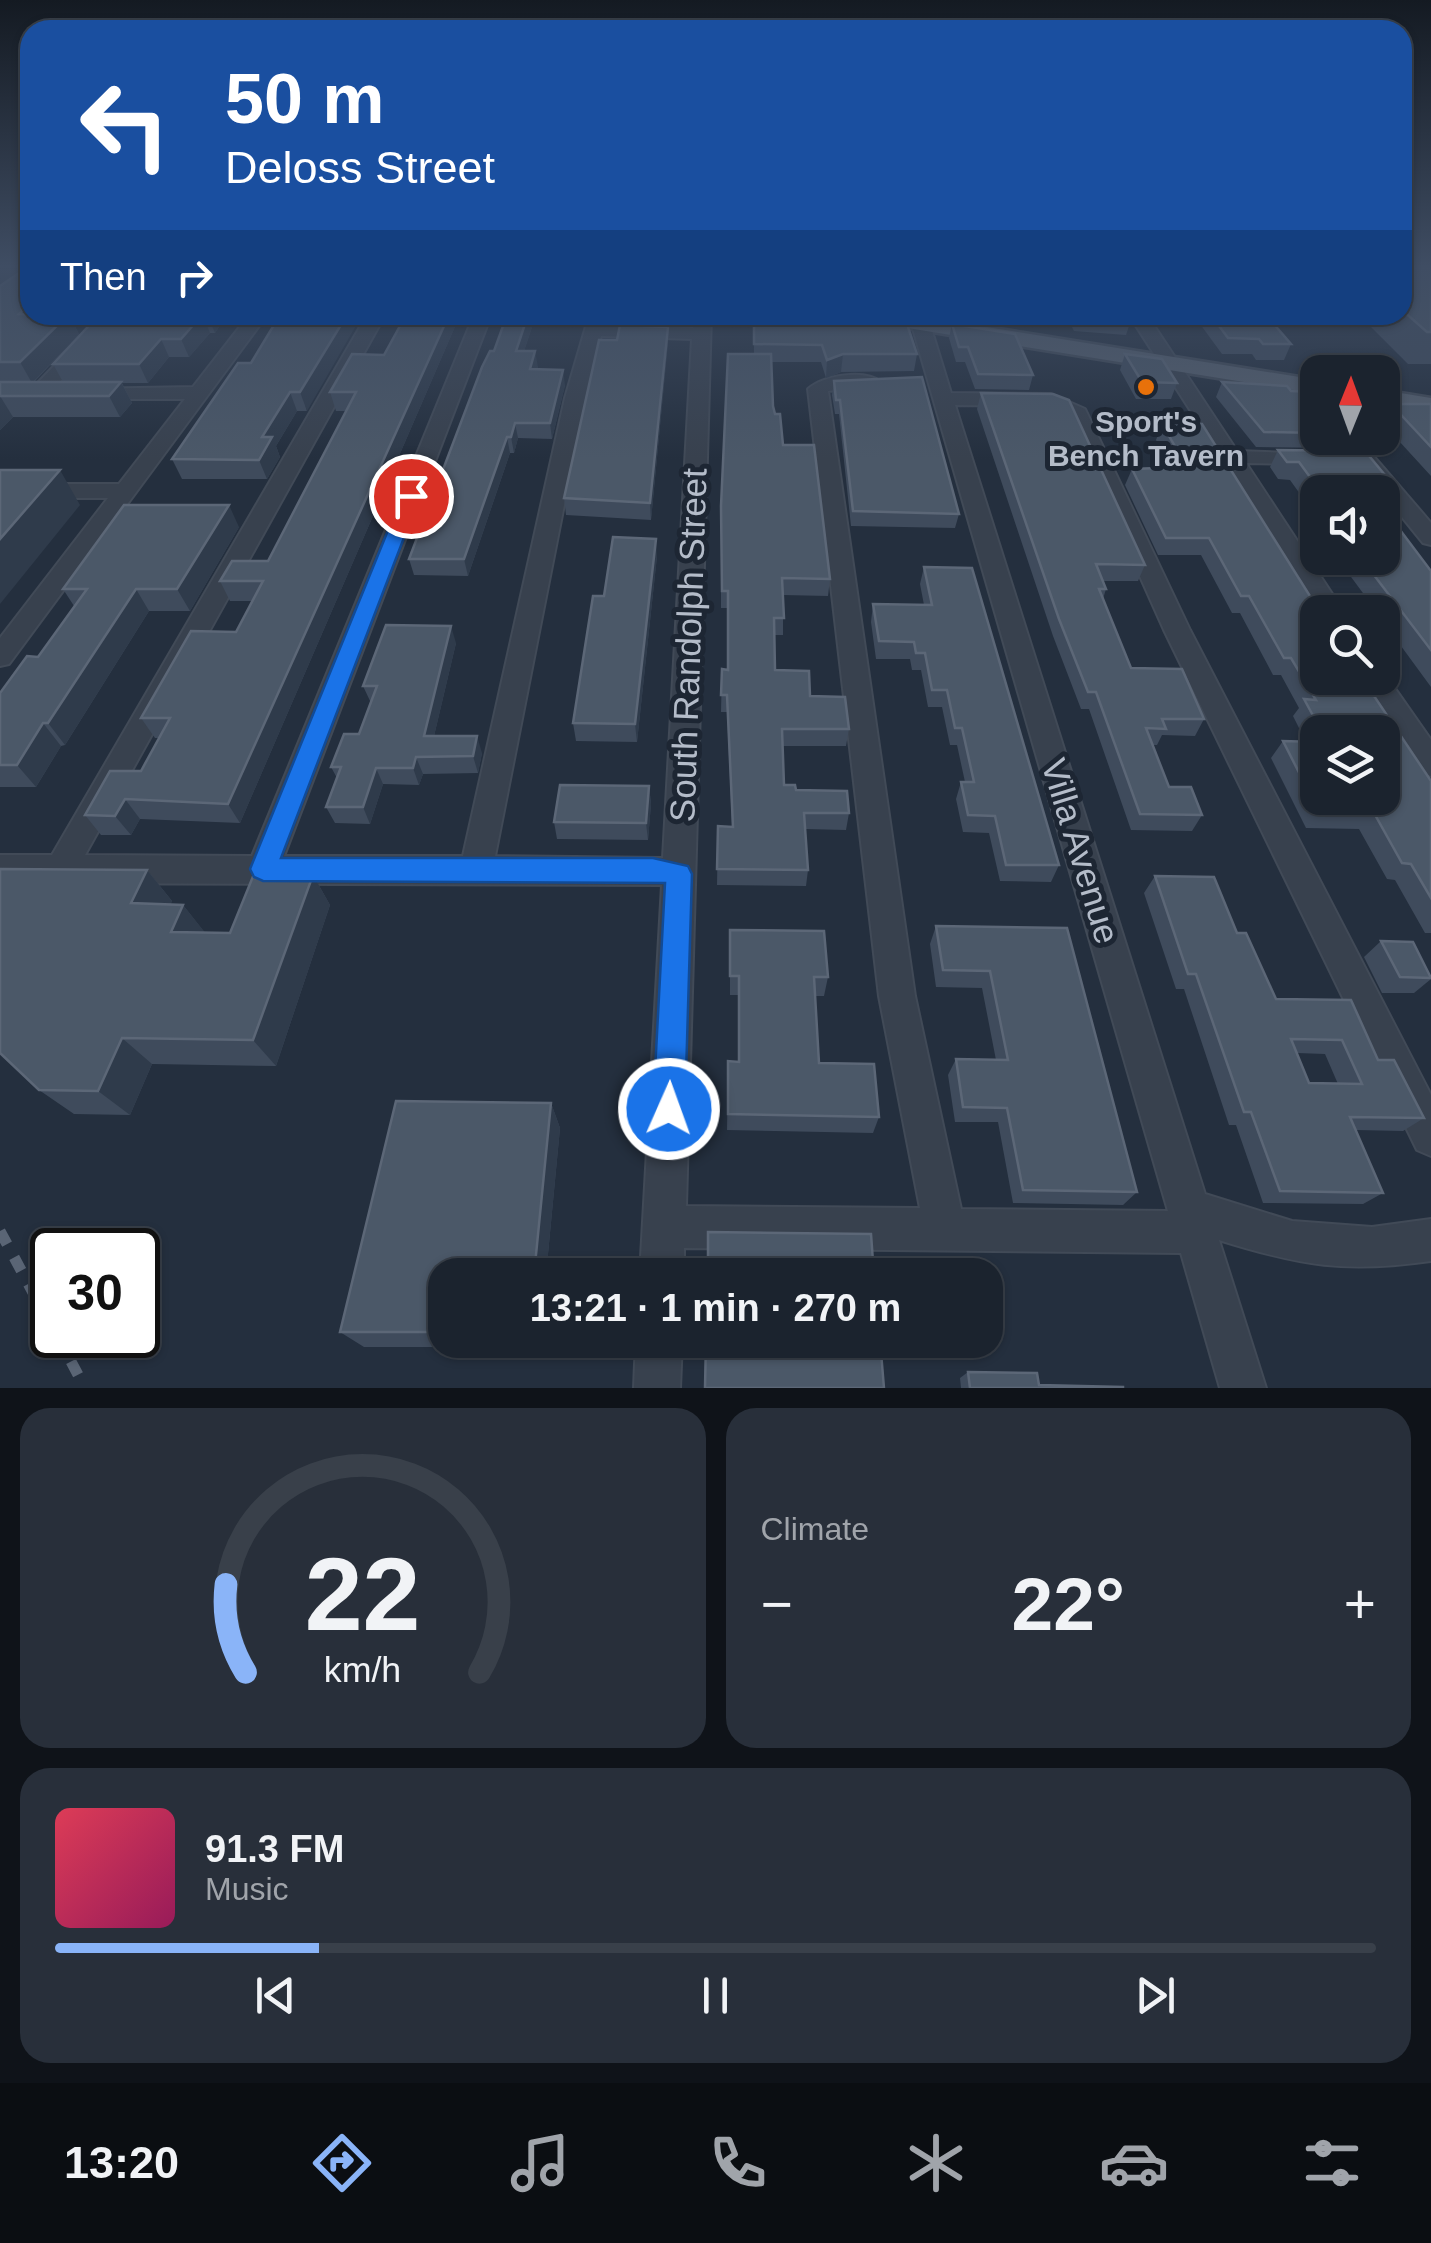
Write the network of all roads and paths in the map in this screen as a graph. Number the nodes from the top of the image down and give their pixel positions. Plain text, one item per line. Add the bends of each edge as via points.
1 (96, 330) edge
2 (247, 330) edge
3 (368, 330) edge
4 (477, 330) edge
5 (593, 330) joint
6 (597, 330) edge
7 (702, 330) edge
8 (923, 330) edge
9 (982, 330) edge
10 (1148, 330) edge
11 (1169, 362) junction
12 (1300, 389) edge
13 (941, 390) junction
14 (199, 394) junction
15 (1400, 400) edge
16 (1430, 406) edge
17 (1362, 455) edge
18 (1231, 457) junction
19 (1365, 458) junction
20 (0, 490) edge
21 (124, 491) junction
22 (1431, 538) edge
23 (1321, 595) edge
24 (0, 657) edge
25 (1386, 695) edge
26 (1431, 764) edge
27 (0, 869) edge
28 (61, 869) junction
29 (263, 869) junction
30 (476, 870) junction
31 (678, 874) junction
32 (1431, 1136) edge
33 (1193, 1221) junction
34 (664, 1226) junction
35 (944, 1230) junction
36 (1431, 1240) edge
37 (663, 1258) edge
38 (659, 1358) edge
39 (658, 1388) edge
40 (1243, 1388) edge

1 - 14 street via 29,394
2 - 14 street
3 - 28 street
4 - 29 street
5 - 6 street
5 - 30 street
7 - 31 street, South Randolph Street
8 - 13 street, Villa Avenue
9 - 11 main road
10 - 11 street
11 - 12 main road
11 - 18 street
13 - 32 street via 1051,400 1075,409 1177,630
13 - 33 street, Villa Avenue
13 - 35 street via 840,382 818,389 897,996
14 - 21 street
15 - 16 main road
17 - 19 street
18 - 19 street
18 - 23 street
19 - 22 street
20 - 21 street
21 - 24 street
25 - 26 street
27 - 28 street
28 - 29 street
29 - 30 street
30 - 31 street
31 - 34 street, South Randolph Street
33 - 35 street
33 - 36 street via 1292,1242 1372,1248
33 - 40 street, Villa Avenue
34 - 35 street
34 - 37 street, South Randolph Street
38 - 39 street

